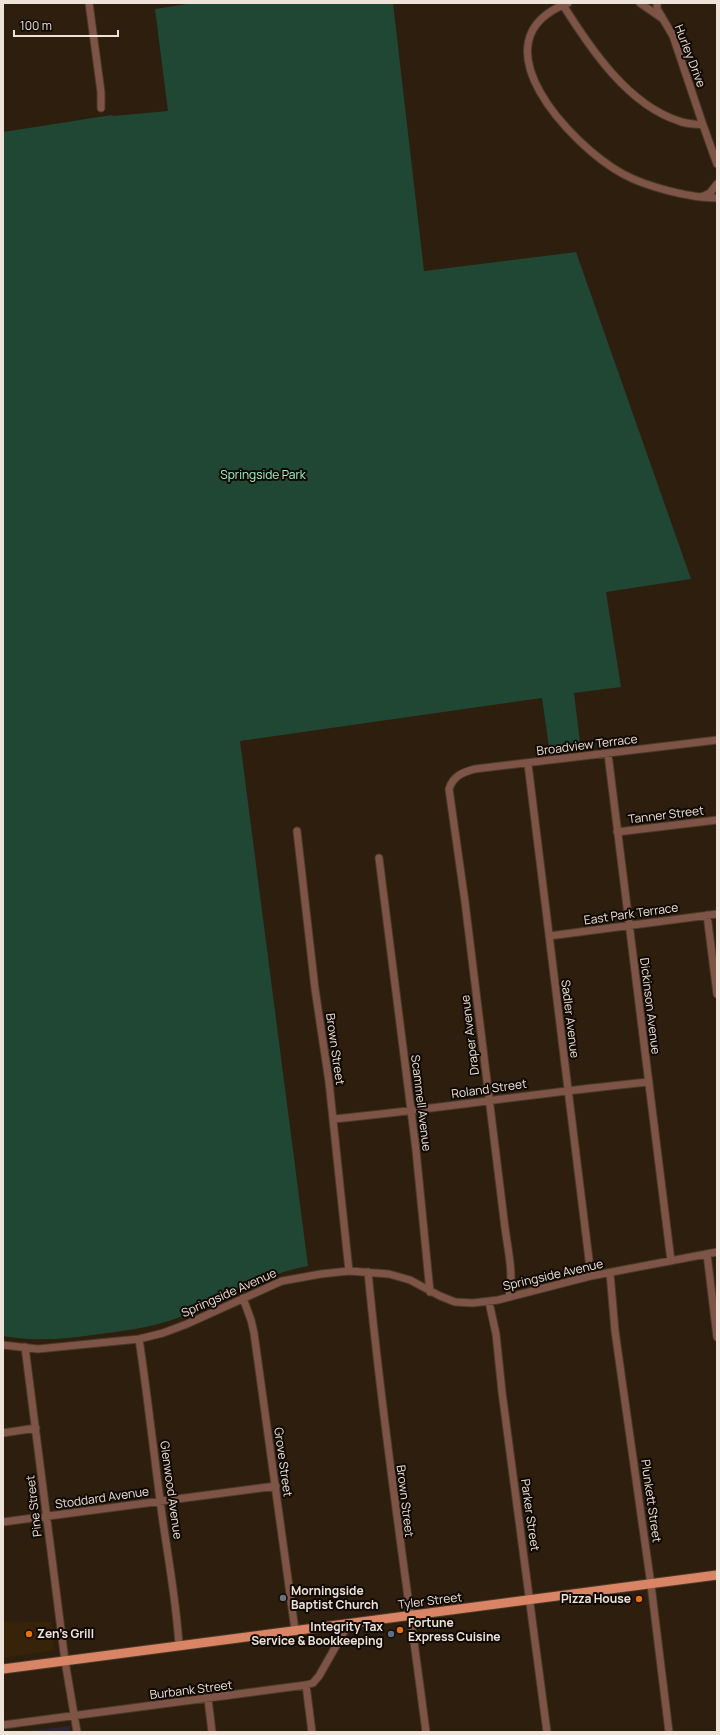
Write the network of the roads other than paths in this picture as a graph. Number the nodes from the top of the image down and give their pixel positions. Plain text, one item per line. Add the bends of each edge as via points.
1 (89, 3) edge
2 (640, 3) edge
3 (657, 3) edge
4 (566, 4) edge
5 (663, 19) junction
6 (101, 108) dead end
7 (703, 125) junction
8 (717, 164) edge
9 (717, 184) edge
10 (700, 198) junction
11 (717, 198) edge
12 (717, 740) edge
13 (608, 754) junction
14 (528, 764) junction
15 (460, 774) joint
16 (717, 820) edge
17 (297, 831) dead end
18 (617, 832) junction
19 (379, 858) dead end
20 (717, 914) edge
21 (707, 915) junction
22 (629, 926) junction
23 (549, 936) junction
24 (717, 994) edge
25 (649, 1082) junction
26 (568, 1090) junction
27 (489, 1100) junction
28 (411, 1111) junction
29 (333, 1119) junction
30 (717, 1252) edge
31 (707, 1254) junction
32 (671, 1261) junction
33 (349, 1271) junction
34 (368, 1272) junction
35 (610, 1273) junction
36 (591, 1276) junction
37 (430, 1292) junction
38 (509, 1297) junction
39 (243, 1298) junction
40 (489, 1302) junction
41 (717, 1337) edge
42 (139, 1339) junction
43 (3, 1344) edge
44 (25, 1347) junction
45 (36, 1428) junction
46 (3, 1433) edge
47 (276, 1486) junction
48 (160, 1501) junction
49 (46, 1517) junction
50 (3, 1522) edge
51 (717, 1575) edge
52 (651, 1585) junction
53 (530, 1600) junction
54 (410, 1615) junction
55 (349, 1623) junction
56 (294, 1630) junction
57 (179, 1645) junction
58 (65, 1661) junction
59 (3, 1669) edge
60 (306, 1685) junction
61 (208, 1699) junction
62 (74, 1715) junction
63 (3, 1725) edge
64 (77, 1732) edge
65 (212, 1732) edge
66 (312, 1732) edge
67 (426, 1732) edge
68 (547, 1732) edge
69 (669, 1732) edge

1 - 6 street
2 - 5 street, Hurley Drive
3 - 5 street, Hurley Drive
4 - 7 street via 593,48 618,80 635,96 658,112 679,122
4 - 10 street via 551,10 540,20 533,29 528,44 527,64 541,95 567,129 591,153 624,174
5 - 7 street, Hurley Drive via 673,36
7 - 8 street, Hurley Drive
9 - 10 street via 710,193
10 - 11 street
12 - 13 street, Broadview Terrace
13 - 14 street, Broadview Terrace
13 - 18 street, Dickinson Avenue
14 - 15 street, Broadview Terrace via 481,768
14 - 23 street, Sadler Avenue
15 - 27 street, Draper Avenue via 449,789
16 - 18 street, Tanner Street
17 - 29 street, Brown Street
18 - 22 street, Dickinson Avenue
19 - 28 street, Scammell Avenue
20 - 21 street, East Park Terrace
21 - 22 street, East Park Terrace
21 - 24 street
22 - 23 street, East Park Terrace
22 - 25 street, Dickinson Avenue
23 - 26 street, Sadler Avenue
25 - 26 street, Roland Street
25 - 32 street, Dickinson Avenue
26 - 27 street, Roland Street
26 - 36 street, Sadler Avenue
27 - 28 street, Roland Street
27 - 38 street, Draper Avenue via 512,1279
28 - 29 street, Roland Street
28 - 37 street, Scammell Avenue
29 - 33 street, Brown Street
30 - 31 street, Springside Avenue
31 - 32 street, Springside Avenue
31 - 41 street
32 - 35 street, Springside Avenue
33 - 34 street, Springside Avenue
33 - 39 street, Springside Avenue via 282,1281
34 - 37 street, Springside Avenue via 410,1280
34 - 54 street, Brown Street
35 - 36 street, Springside Avenue
35 - 52 street, Plunkett Street via 615,1331
36 - 38 street, Springside Avenue
37 - 40 street, Springside Avenue via 455,1302
38 - 40 street, Springside Avenue
39 - 42 street, Springside Avenue via 187,1324
39 - 47 street, Grove Street via 254,1333
40 - 53 street, Parker Street via 496,1334
42 - 44 street, Springside Avenue via 38,1349
42 - 48 street, Glenwood Avenue
43 - 44 street, Springside Avenue
44 - 45 street, Pine Street
45 - 46 street
45 - 49 street, Pine Street
47 - 48 street, Stoddard Avenue
47 - 56 street, Grove Street
48 - 49 street, Stoddard Avenue
48 - 57 street, Glenwood Avenue
49 - 50 street, Stoddard Avenue
49 - 58 street, Pine Street
51 - 52 main road, Tyler Street
52 - 53 main road, Tyler Street
52 - 69 street, Plunkett Street
53 - 54 main road, Tyler Street
53 - 68 street, Parker Street
54 - 55 main road, Tyler Street
54 - 67 street, Brown Street
55 - 56 main road, Tyler Street
55 - 60 street via 319,1676 314,1682
56 - 57 main road, Tyler Street
57 - 58 main road, Tyler Street
58 - 59 main road, Tyler Street
58 - 62 street, Pine Street
60 - 61 street, Burbank Street
60 - 66 street
61 - 62 street, Burbank Street
61 - 65 street
62 - 63 street, Burbank Street
62 - 64 street, Pine Street

